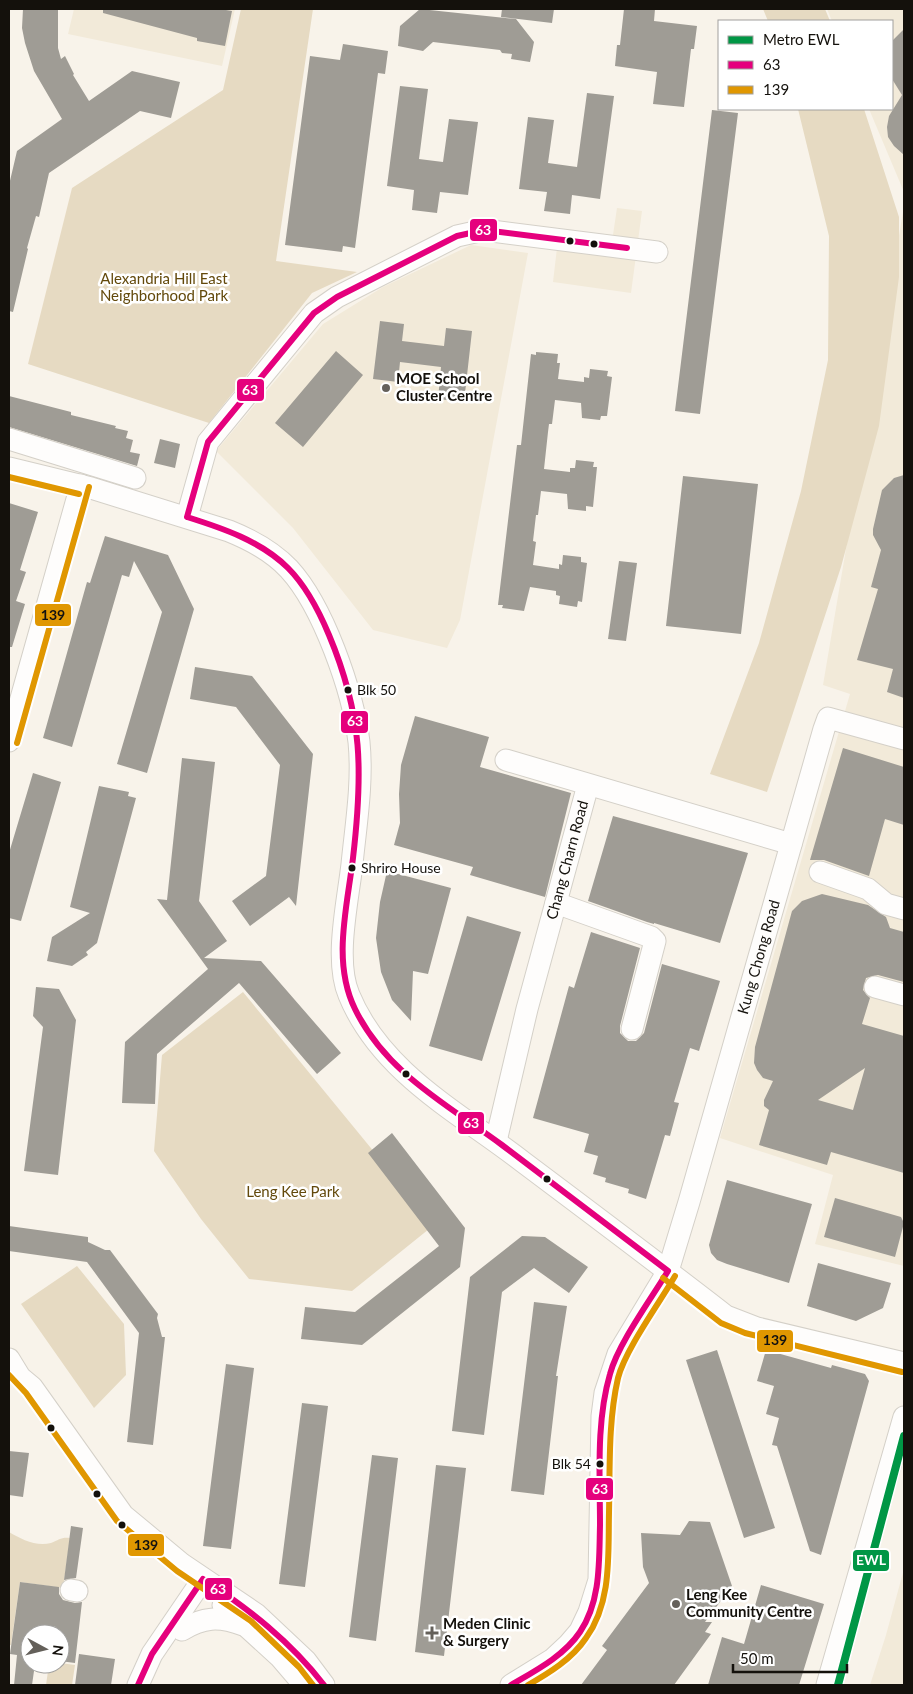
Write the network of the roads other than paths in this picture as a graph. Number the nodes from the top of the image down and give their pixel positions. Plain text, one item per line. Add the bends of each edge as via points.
1 (657, 252) dead end
2 (9, 440) edge
3 (9, 468) edge
4 (135, 478) dead end
5 (81, 485) junction
6 (187, 517) junction
7 (904, 739) edge
8 (9, 741) edge
9 (506, 760) dead end
10 (588, 784) junction
11 (791, 844) junction
12 (820, 872) dead end
13 (556, 903) junction
14 (904, 910) edge
15 (875, 987) dead end
16 (904, 995) edge
17 (632, 1029) dead end
18 (496, 1141) junction
19 (668, 1271) junction
20 (9, 1359) edge
21 (904, 1363) edge
22 (904, 1417) edge
23 (206, 1587) junction
24 (246, 1626) junction
25 (182, 1630) junction
26 (138, 1685) edge
27 (150, 1685) edge
28 (304, 1685) edge
29 (324, 1685) edge
30 (511, 1685) edge
31 (827, 1685) edge

1 - 6 street via 474,230 337,298 314,313 208,442
2 - 4 street
3 - 5 street
5 - 6 street
5 - 8 street
6 - 18 street via 245,538 287,566 317,611 341,672 359,740 358,812 344,938 343,968 347,992 367,1028 392,1059 428,1094
7 - 11 street, Kung Chong Road via 828,718
9 - 10 street
10 - 11 street, Chang Charn Road
10 - 13 street, Chang Charn Road
11 - 19 street, Kung Chong Road
12 - 14 street via 868,889 886,904
13 - 17 street via 655,941
13 - 18 street, Chang Charn Road
15 - 16 street
18 - 19 street
19 - 21 street via 726,1316 748,1325
19 - 30 street, Kung Chong Road via 618,1354 605,1393 599,1580 589,1612 568,1646
20 - 23 street via 20,1377 23,1393 116,1518
22 - 31 street
23 - 24 street
23 - 25 street
23 - 26 street via 152,1654
23 - 29 street via 256,1614 306,1661
24 - 25 street via 226,1618 209,1618
24 - 28 street via 280,1657
25 - 27 street via 168,1649

